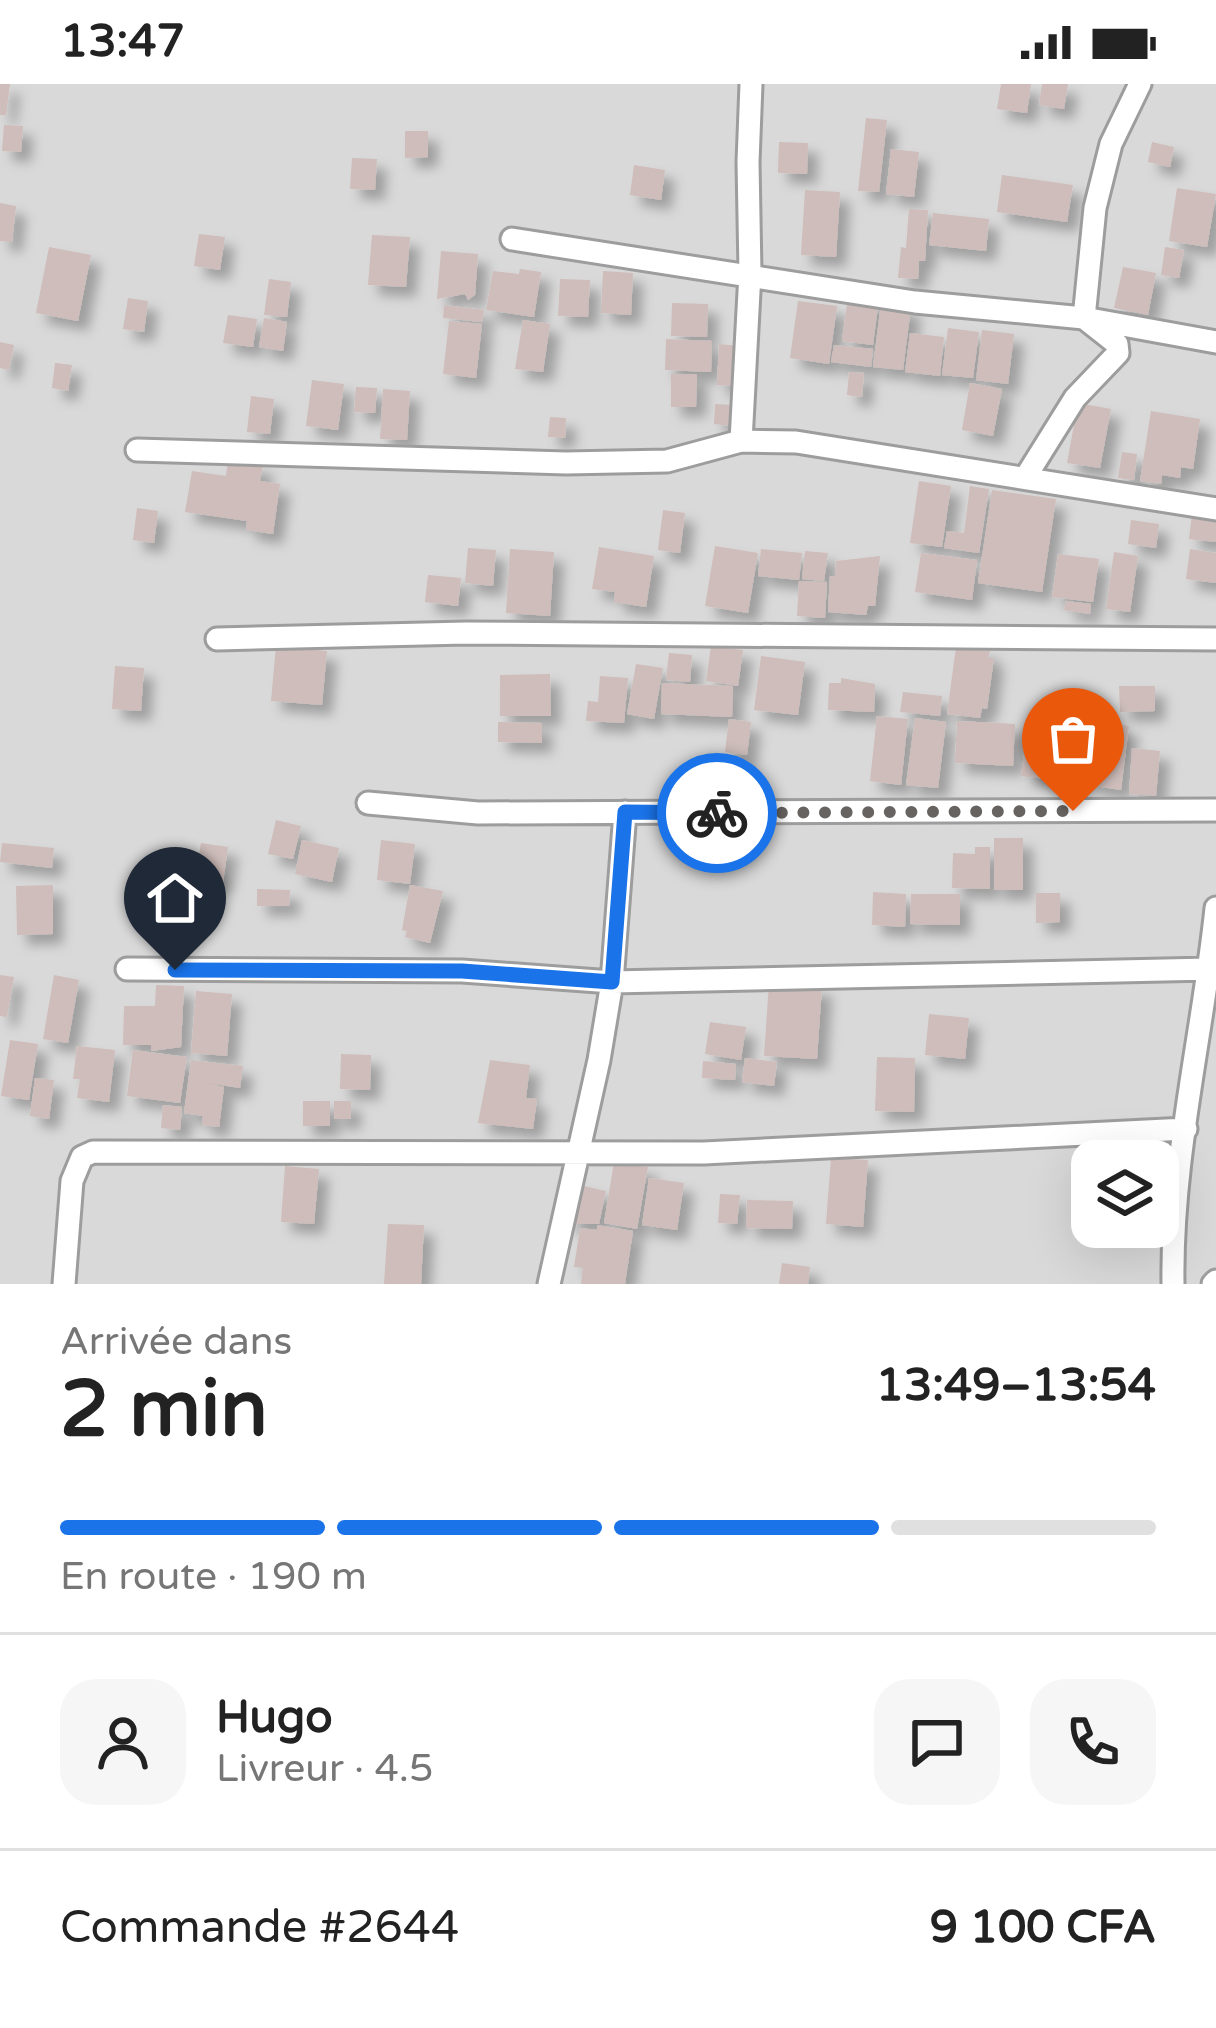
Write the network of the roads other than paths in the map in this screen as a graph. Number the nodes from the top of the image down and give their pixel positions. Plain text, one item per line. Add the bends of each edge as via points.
1 (751, 84) edge
2 (1140, 84) edge
3 (512, 239) dead end
4 (750, 273) junction
5 (1084, 318) junction
6 (1216, 342) edge
7 (741, 442) junction
8 (137, 450) dead end
9 (1025, 478) junction
10 (1216, 509) edge
11 (217, 639) dead end
12 (1216, 639) edge
13 (368, 803) dead end
14 (1216, 810) edge
15 (625, 812) junction
16 (1216, 908) edge
17 (128, 969) dead end
18 (1211, 979) edge
19 (612, 982) junction
20 (1186, 1129) junction
21 (581, 1150) junction
22 (64, 1284) edge
23 (549, 1284) edge
24 (1173, 1284) edge

1 - 4 street
2 - 5 street via 1111,144 1095,208
3 - 4 street
4 - 5 street via 915,302
4 - 7 street
5 - 6 street
5 - 9 street via 1118,353 1075,398
7 - 8 street via 668,460 566,463
7 - 9 street via 796,442
9 - 10 street
11 - 12 street
13 - 15 street via 478,813
14 - 15 street
15 - 19 street
16 - 18 street
17 - 19 street via 462,971
18 - 19 street
18 - 20 street
19 - 21 street
20 - 21 street via 806,1150
20 - 24 street via 1172,1214
21 - 22 street via 93,1152 72,1181
21 - 23 street

